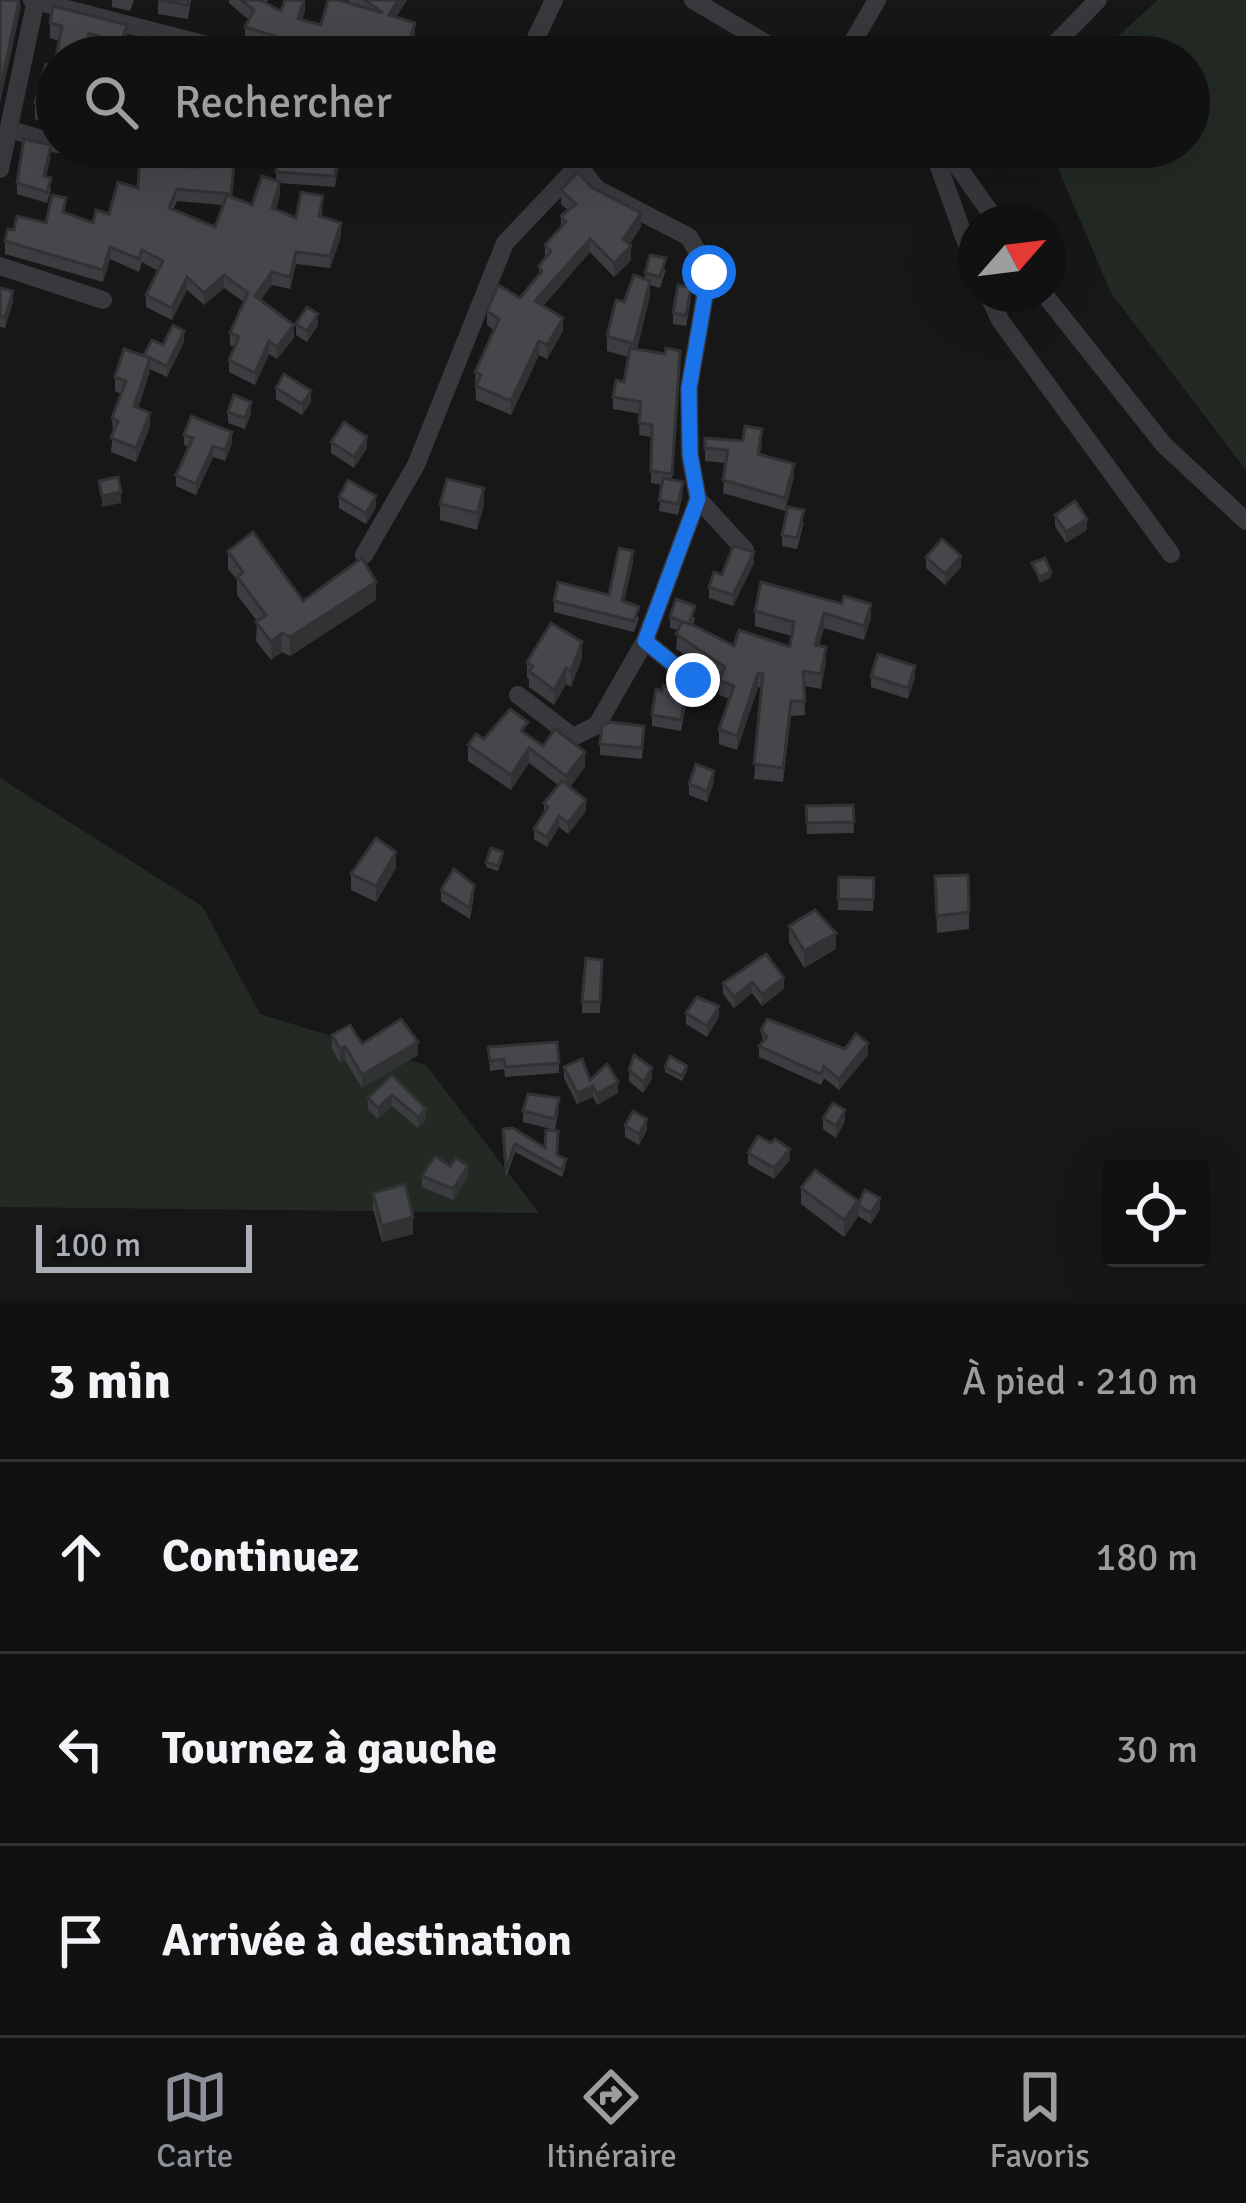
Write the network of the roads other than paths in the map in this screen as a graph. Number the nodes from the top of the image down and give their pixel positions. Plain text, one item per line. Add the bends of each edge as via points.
1 (35, 0) edge
2 (554, 0) edge
3 (693, 0) edge
4 (877, 0) edge
5 (1099, 0) edge
6 (173, 36) edge
7 (537, 36) edge
8 (754, 36) edge
9 (856, 36) edge
10 (1063, 36) edge
11 (9, 129) junction
12 (36, 137) edge
13 (576, 168) edge
14 (578, 168) edge
15 (940, 168) edge
16 (959, 168) edge
17 (0, 169) edge
18 (985, 204) edge
19 (958, 220) edge
20 (0, 266) edge
21 (103, 299) dead end
22 (996, 312) edge
23 (1058, 312) edge
24 (698, 499) junction
25 (1246, 521) edge
26 (745, 550) edge
27 (1171, 554) dead end
28 (364, 555) edge
29 (645, 641) junction
30 (693, 680) dead end
31 (518, 695) dead end

1 - 6 street
1 - 11 street
2 - 7 street
3 - 8 street
4 - 9 street
5 - 10 street
11 - 12 street
11 - 17 street
13 - 28 street via 505,243 416,465
14 - 24 street via 626,207 678,228 709,272 689,388
15 - 19 street
16 - 18 street
20 - 21 street
22 - 27 street
23 - 25 street via 1163,445
24 - 26 street
24 - 29 street
29 - 30 street
29 - 31 street via 587,734 573,736

